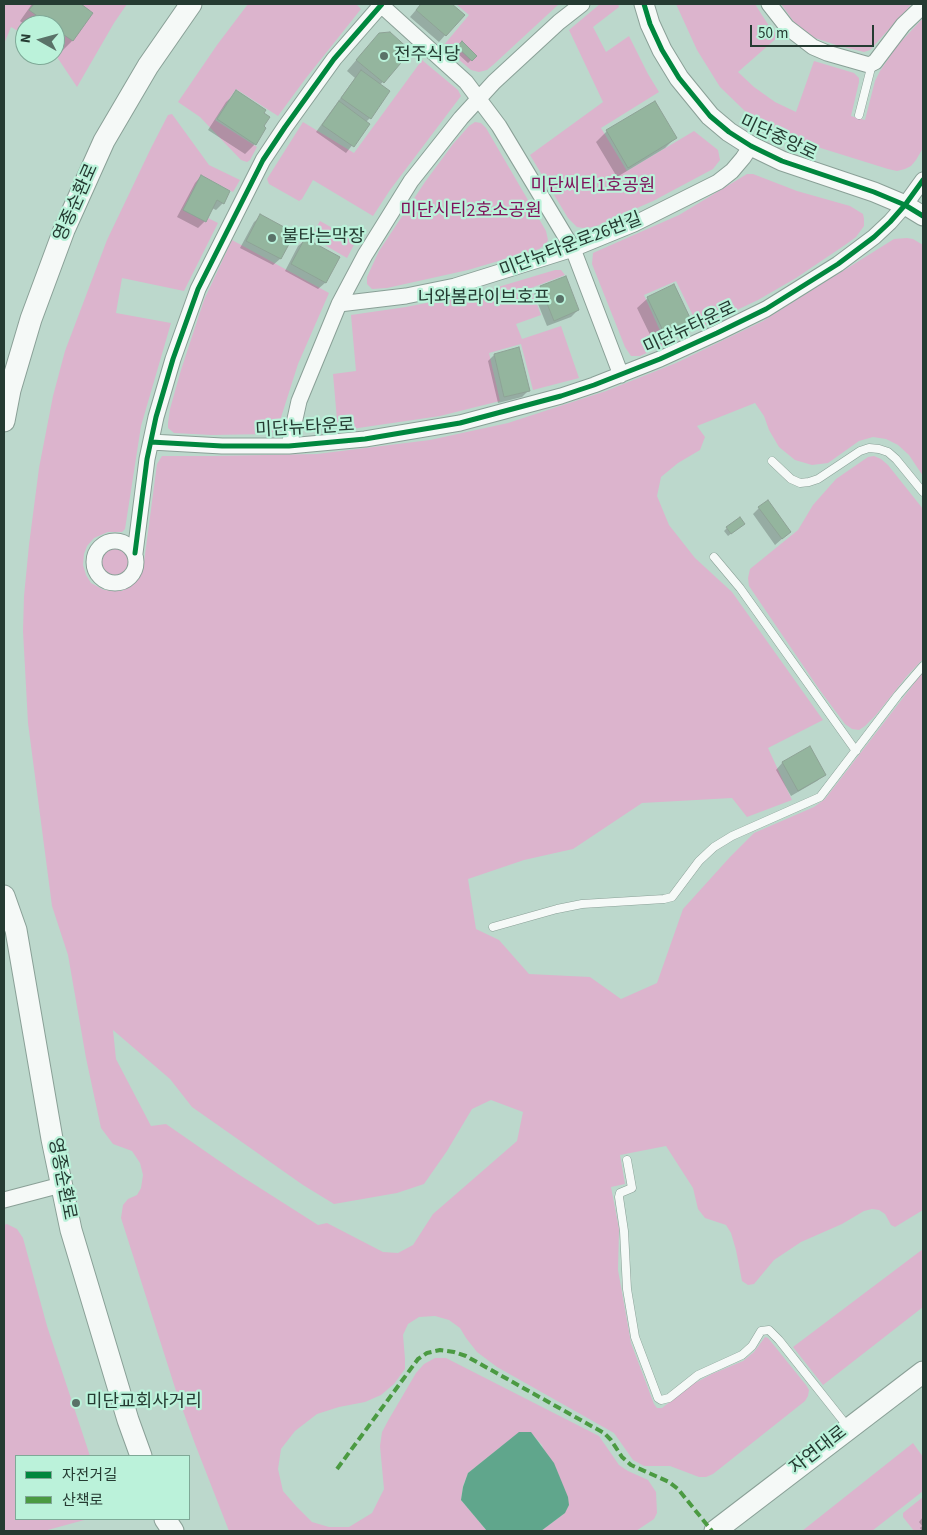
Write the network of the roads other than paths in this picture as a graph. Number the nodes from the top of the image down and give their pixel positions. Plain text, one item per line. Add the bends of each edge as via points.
1 (191, 4) edge
2 (382, 4) edge
3 (582, 4) edge
4 (644, 4) edge
5 (769, 4) edge
6 (923, 6) edge
7 (872, 64) junction
8 (479, 99) junction
9 (859, 115) dead end
10 (751, 146) junction
11 (923, 180) edge
12 (905, 206) junction
13 (923, 216) edge
14 (573, 249) junction
15 (339, 304) junction
16 (621, 375) junction
17 (4, 421) edge
18 (151, 442) junction
19 (289, 446) junction
20 (772, 461) dead end
21 (923, 492) edge
22 (135, 553) dead end
23 (714, 557) dead end
24 (923, 666) edge
25 (856, 751) junction
26 (4, 896) edge
27 (493, 927) dead end
28 (628, 1160) dead end
29 (61, 1185) junction
30 (4, 1200) edge
31 (923, 1372) edge
32 (849, 1429) junction
33 (141, 1455) edge
34 (166, 1520) edge
35 (172, 1531) edge
36 (716, 1531) edge

1 - 17 main road, 영종순환로 via 148,66 104,141 64,230 31,319
2 - 8 street via 466,82
2 - 18 street via 309,93 250,185 198,289 173,359
3 - 8 street via 530,48
4 - 10 street, 미단중앙로 via 662,50 692,96 710,116
5 - 7 street via 786,27 813,48 847,60
6 - 7 street
7 - 9 lane
8 - 14 street via 499,126
8 - 15 street via 411,182 365,255
10 - 12 street, 미단중앙로
10 - 14 street, 미단뉴타운로26번길 via 732,171 718,182 642,220
11 - 12 street
12 - 13 street, 미단중앙로
12 - 16 street, 미단뉴타운로 via 874,237 838,264 766,309
14 - 15 street, 미단뉴타운로26번길 via 455,286
14 - 16 street
15 - 19 street via 300,401
16 - 19 street, 미단뉴타운로 via 561,396 460,423 365,439
18 - 19 street, 미단뉴타운로
18 - 22 street
20 - 21 lane via 791,479 809,482 860,451 879,449 896,459
23 - 25 lane via 740,588
24 - 25 lane
25 - 27 lane via 820,797 714,847 672,897 582,904
26 - 29 main road, 영종순환로 via 16,930
28 - 32 lane via 632,1188 620,1193 619,1197 627,1289 635,1337 658,1398 669,1398 698,1375 742,1355 761,1331 769,1330
29 - 30 street
29 - 33 main road, 영종순환로 via 78,1253
31 - 32 main road, 자연대로
32 - 36 main road, 자연대로
34 - 35 main road

